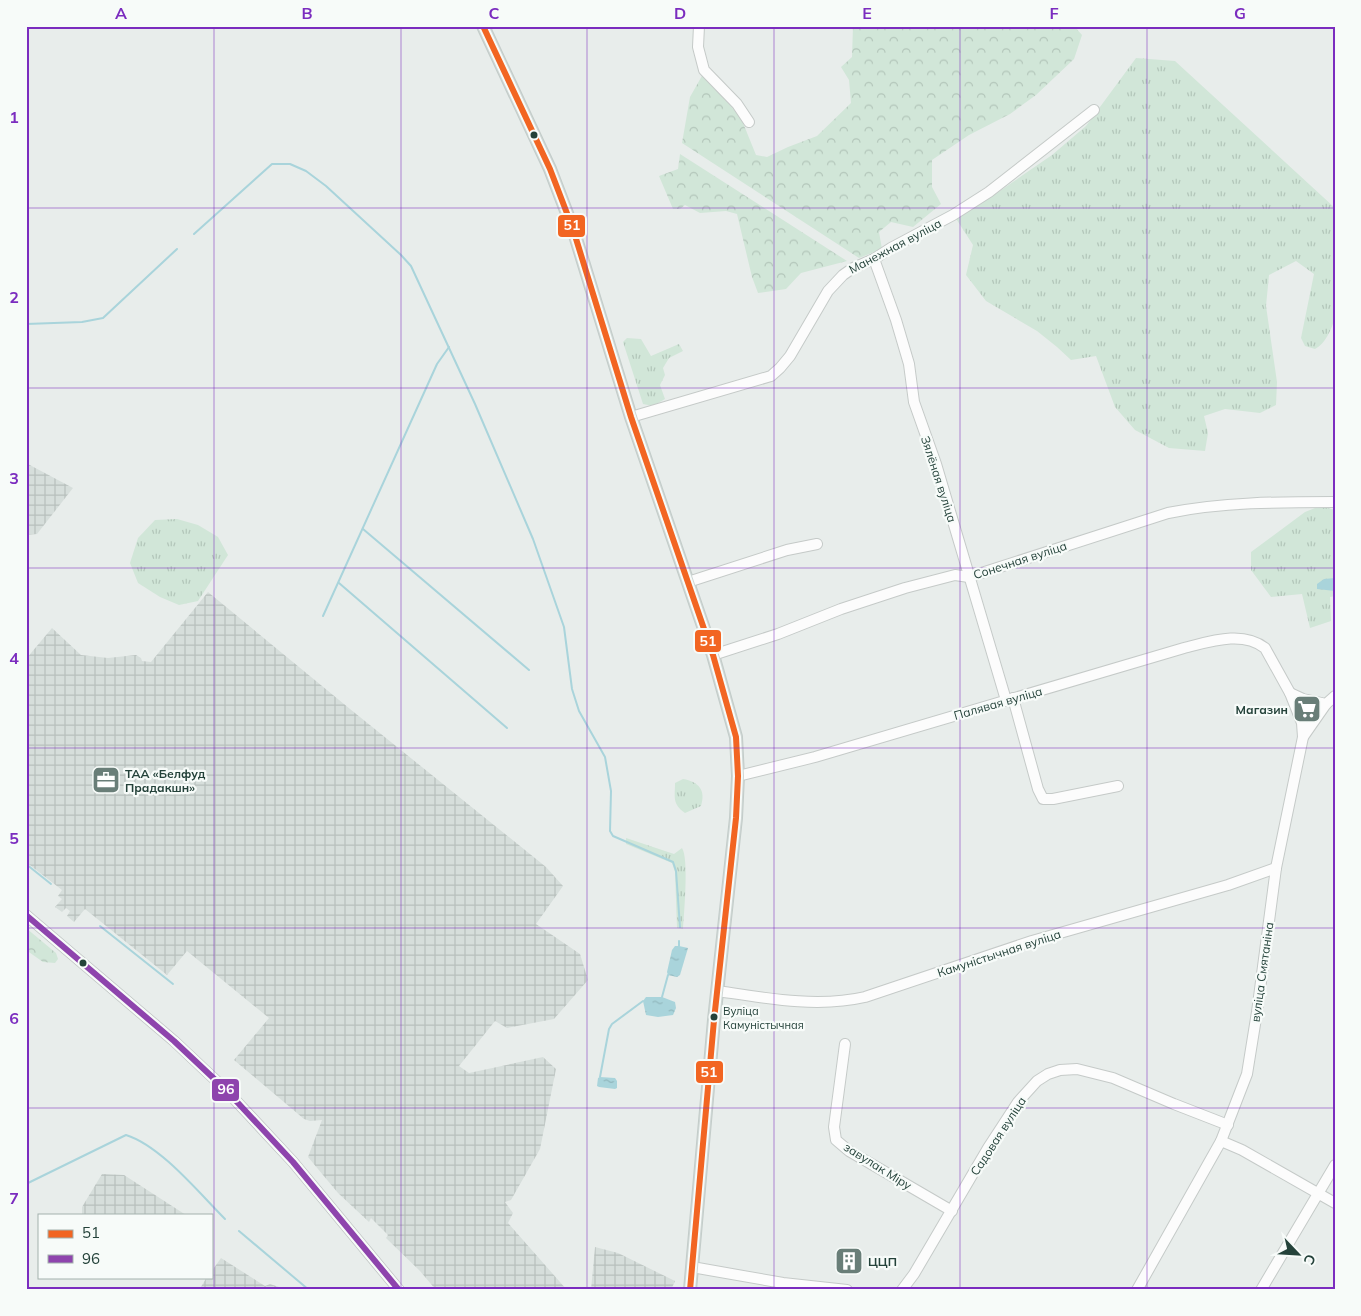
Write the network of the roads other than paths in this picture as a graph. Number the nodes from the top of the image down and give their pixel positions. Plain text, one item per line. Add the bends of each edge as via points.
1 (482, 26) edge
2 (699, 26) edge
3 (1094, 110) dead end
4 (749, 122) dead end
5 (874, 259) junction
6 (631, 417) junction
7 (1335, 502) edge
8 (817, 544) dead end
9 (969, 577) junction
10 (688, 582) junction
11 (1258, 642) joint
12 (713, 655) junction
13 (1290, 693) junction
14 (1335, 696) edge
15 (1010, 699) junction
16 (1326, 704) junction
17 (1303, 737) junction
18 (738, 776) junction
19 (1118, 786) dead end
20 (1276, 868) junction
21 (26, 915) edge
22 (718, 991) junction
23 (845, 1044) dead end
24 (1228, 1125) junction
25 (1221, 1141) junction
26 (1335, 1165) edge
27 (1317, 1193) junction
28 (1335, 1203) edge
29 (952, 1211) junction
30 (692, 1267) junction
31 (399, 1290) edge
32 (690, 1290) edge
33 (847, 1290) edge
34 (902, 1290) edge
35 (1137, 1290) edge
36 (1260, 1290) edge

1 - 6 main road via 550,169 570,220
2 - 4 street via 698,47 704,70 732,98
3 - 5 street, Манежная вуліца via 989,192
5 - 6 street, Манежная вуліца via 853,268 828,291 790,356 771,376
5 - 9 street, Зялёная вуліца via 907,356 914,402
6 - 10 main road
7 - 9 street, Сонечная вуліца via 1246,504 1174,512
8 - 10 street via 769,555
9 - 12 street, Сонечная вуліца via 956,575 905,588
9 - 15 street, Зялёная вуліца
10 - 12 main road
11 - 13 street, вуліца Смятаніна via 1270,655
11 - 15 street, Палявая вуліца via 1245,638 1212,641
12 - 18 main road via 736,737
13 - 16 street
13 - 17 street, вуліца Смятаніна via 1302,723
14 - 16 street
15 - 18 street, Палявая вуліца via 815,758
15 - 19 street, Зялёная вуліца via 1043,799
16 - 17 street
17 - 20 street, вуліца Смятаніна
18 - 22 main road
20 - 22 street, Камуністычная вуліца via 1228,885 1032,941 847,1001 807,1001
20 - 24 street, вуліца Смятаніна via 1251,1053 1247,1074
21 - 31 street via 174,1041 225,1089 293,1162
22 - 30 main road
23 - 29 street, завулак Міру via 834,1127 836,1140 849,1151
24 - 25 street, вуліца Смятаніна
24 - 29 street, Садовая вуліца via 1112,1078 1077,1069 1060,1070 1037,1081 1018,1102
25 - 27 street
25 - 35 street, вуліца Смятаніна
26 - 27 street
27 - 28 street
27 - 36 street
29 - 34 street, Садовая вуліца
30 - 32 main road
30 - 33 street

